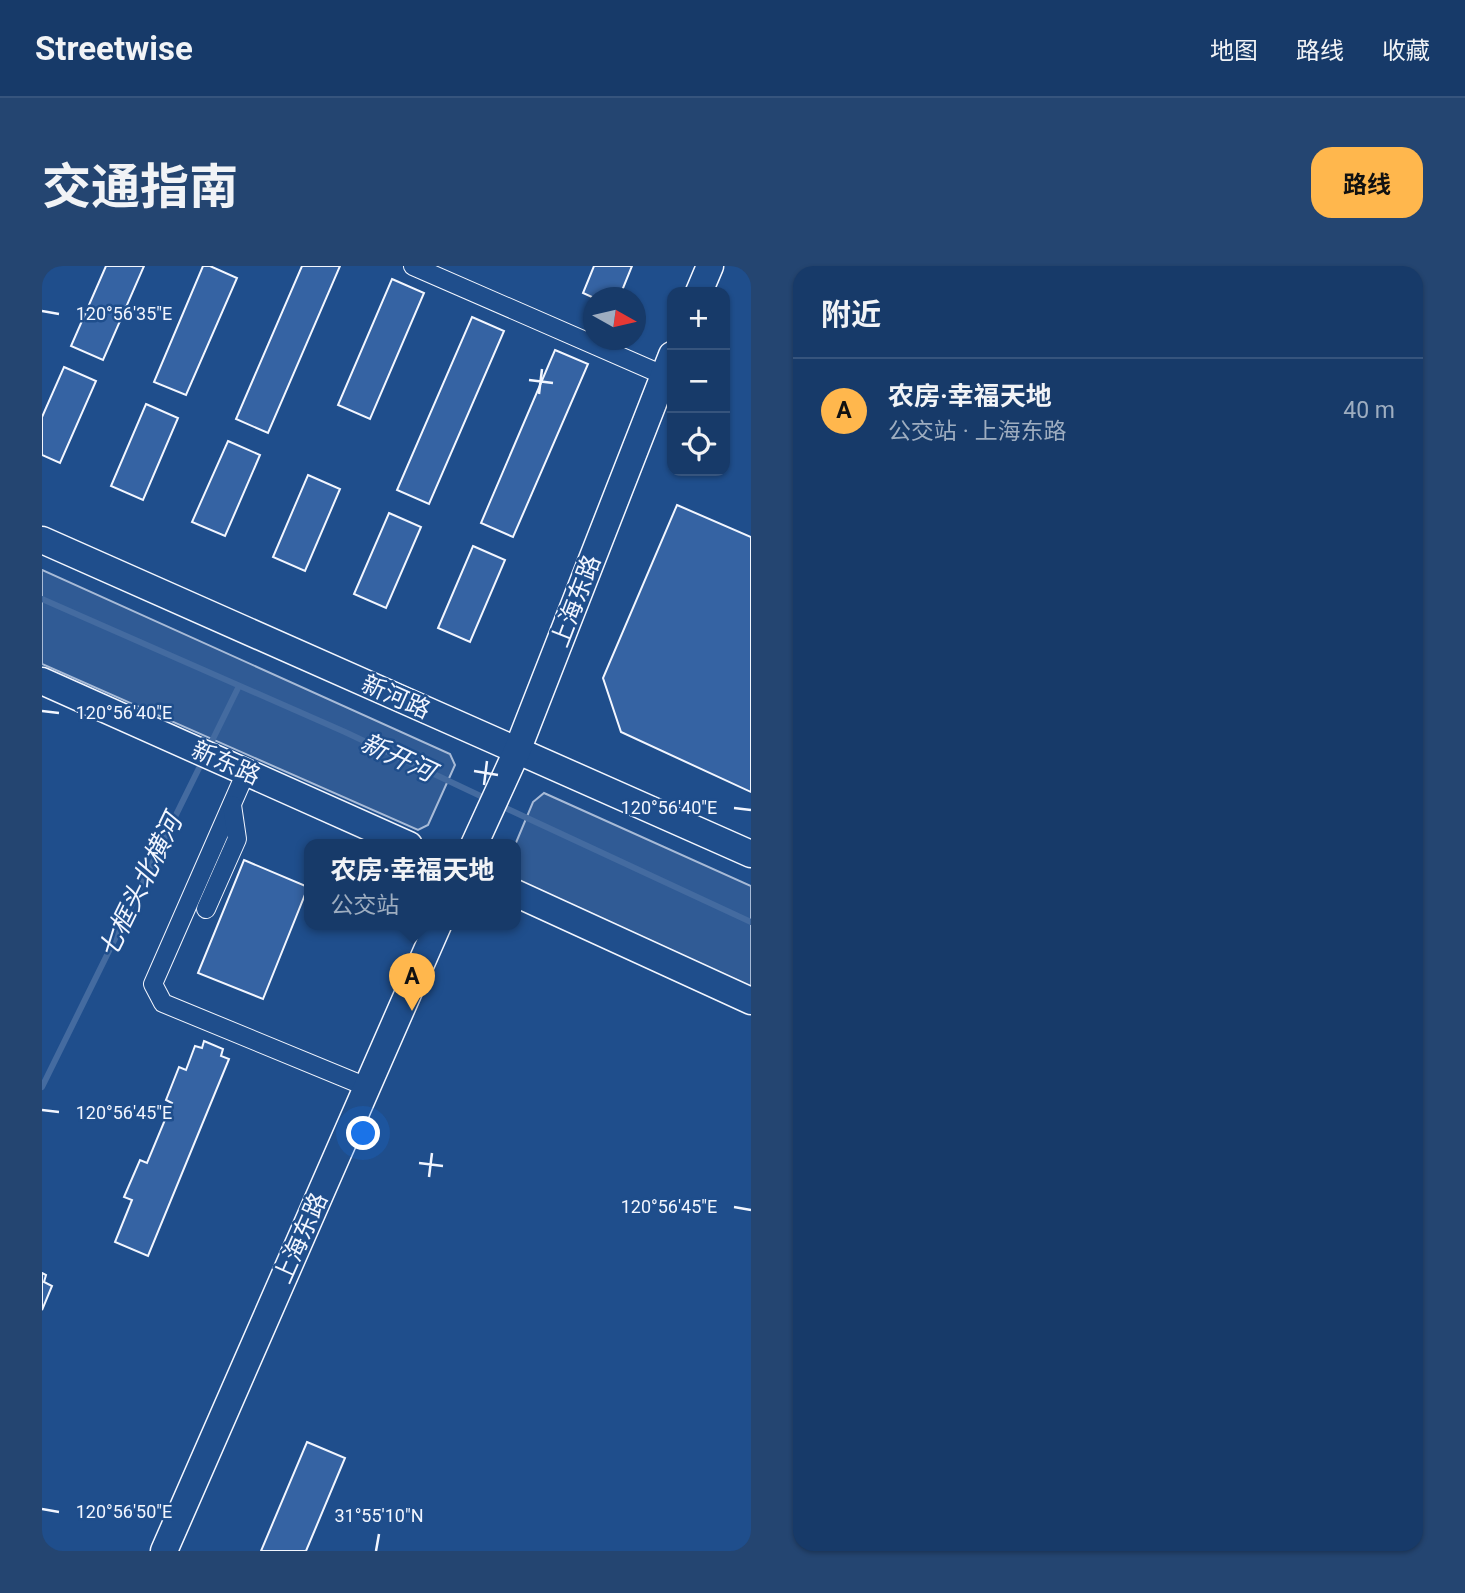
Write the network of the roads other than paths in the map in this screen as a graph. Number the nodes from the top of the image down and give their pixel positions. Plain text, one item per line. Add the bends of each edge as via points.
1 (413, 266) edge
2 (710, 266) edge
3 (701, 287) edge
4 (667, 365) edge
5 (667, 368) edge
6 (42, 540) edge
7 (42, 681) edge
8 (517, 751) junction
9 (239, 769) junction
10 (232, 804) junction
11 (478, 835) edge
12 (396, 839) edge
13 (751, 854) edge
14 (521, 896) edge
15 (206, 909) dead end
16 (436, 930) edge
17 (751, 1001) edge
18 (367, 1087) junction
19 (164, 1551) edge

1 - 4 street
2 - 3 street
5 - 8 street, 上海东路
6 - 8 street, 新河路
7 - 9 street, 新东路
8 - 11 street, 上海东路
8 - 13 street, 新河路
9 - 10 street
9 - 12 street, 新东路
10 - 15 street via 237,839
10 - 18 street via 153,984 163,1003
14 - 17 street
16 - 18 street, 上海东路
18 - 19 street, 上海东路

